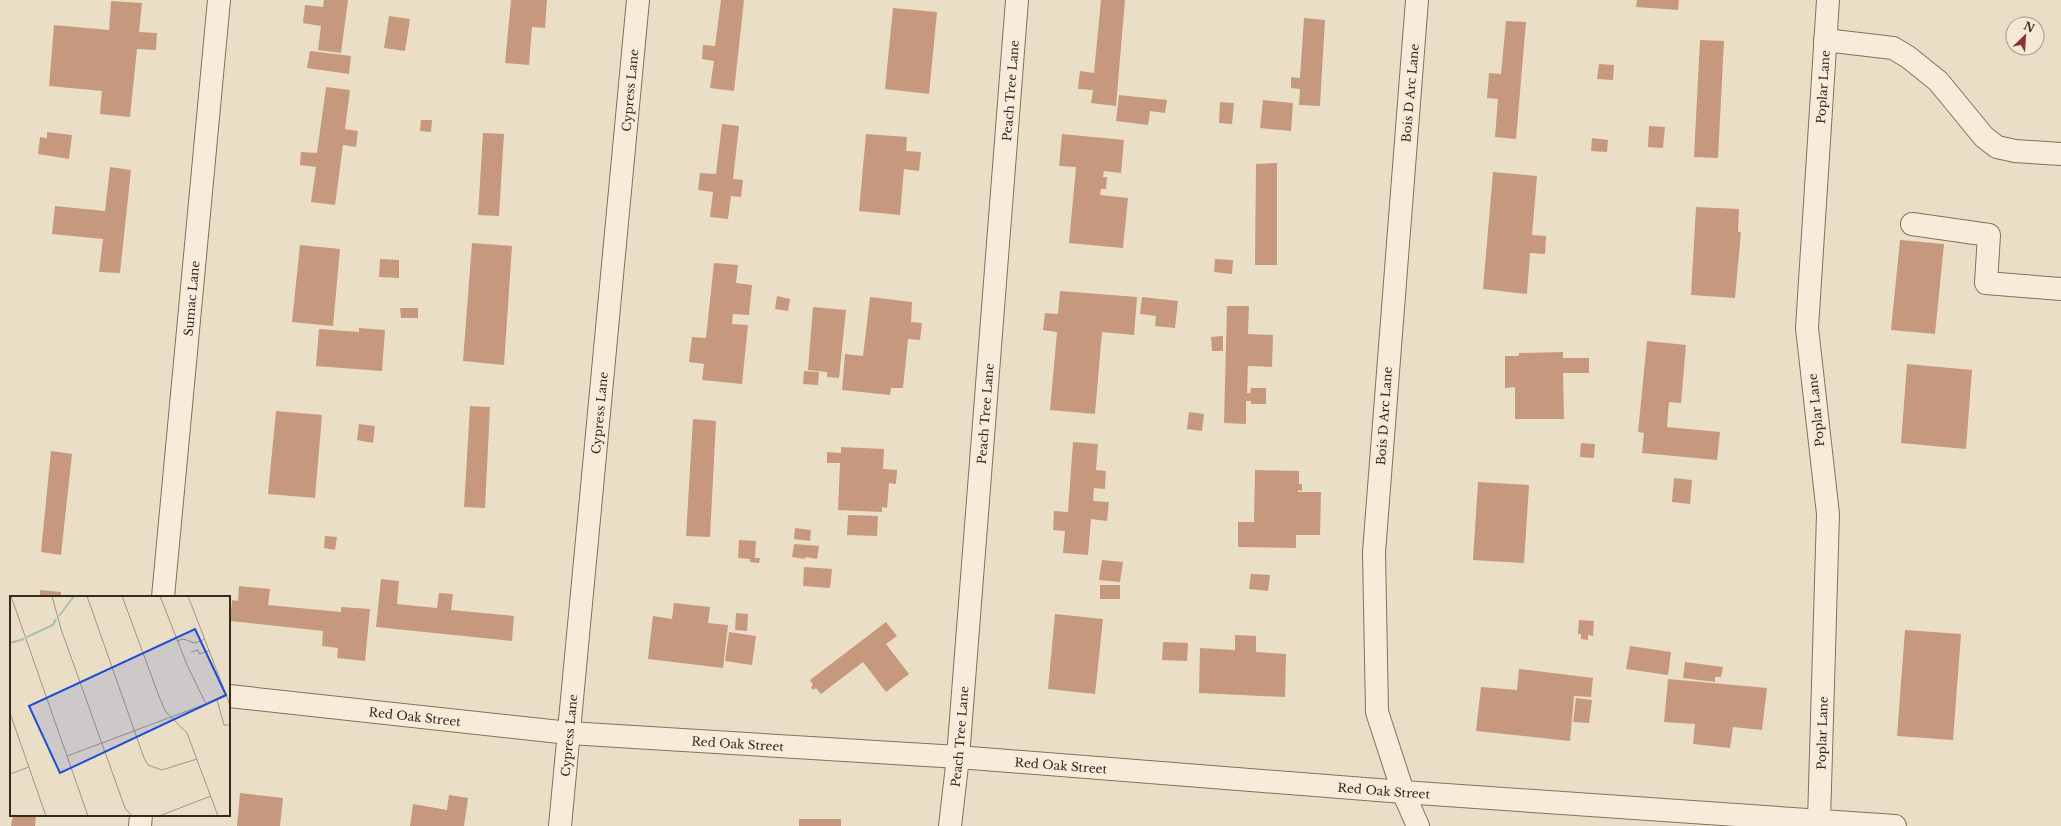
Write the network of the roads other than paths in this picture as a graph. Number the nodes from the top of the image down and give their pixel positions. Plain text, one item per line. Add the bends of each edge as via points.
1 (219, 0) edge
2 (638, 0) edge
3 (1018, 0) edge
4 (1417, 0) edge
5 (1828, 0) edge
6 (1825, 40) junction
7 (2061, 154) edge
8 (1912, 224) dead end
9 (2061, 289) edge
10 (163, 596) edge
11 (230, 696) edge
12 (569, 733) junction
13 (958, 757) junction
14 (1403, 792) junction
15 (141, 816) edge
16 (1819, 820) junction
17 (140, 826) edge
18 (560, 826) edge
19 (950, 826) edge
20 (1418, 826) edge
21 (1895, 826) edge

1 - 10 street, Sumac Lane
2 - 12 street, Cypress Lane
3 - 13 street, Peach Tree Lane
4 - 14 street, Bois D Arc Lane via 1374,552 1377,712
5 - 6 street, Poplar Lane
6 - 7 street via 1893,48 1938,81 1984,137 1997,147 2015,151
6 - 16 street, Poplar Lane via 1807,328 1828,514
8 - 9 street via 1989,235 1986,283
11 - 12 street, Red Oak Street
12 - 13 street, Red Oak Street
12 - 18 street, Cypress Lane
13 - 14 street, Red Oak Street
13 - 19 street, Peach Tree Lane
14 - 16 street, Red Oak Street
14 - 20 street, Bois D Arc Lane
15 - 17 street
16 - 21 street, Red Oak Street

